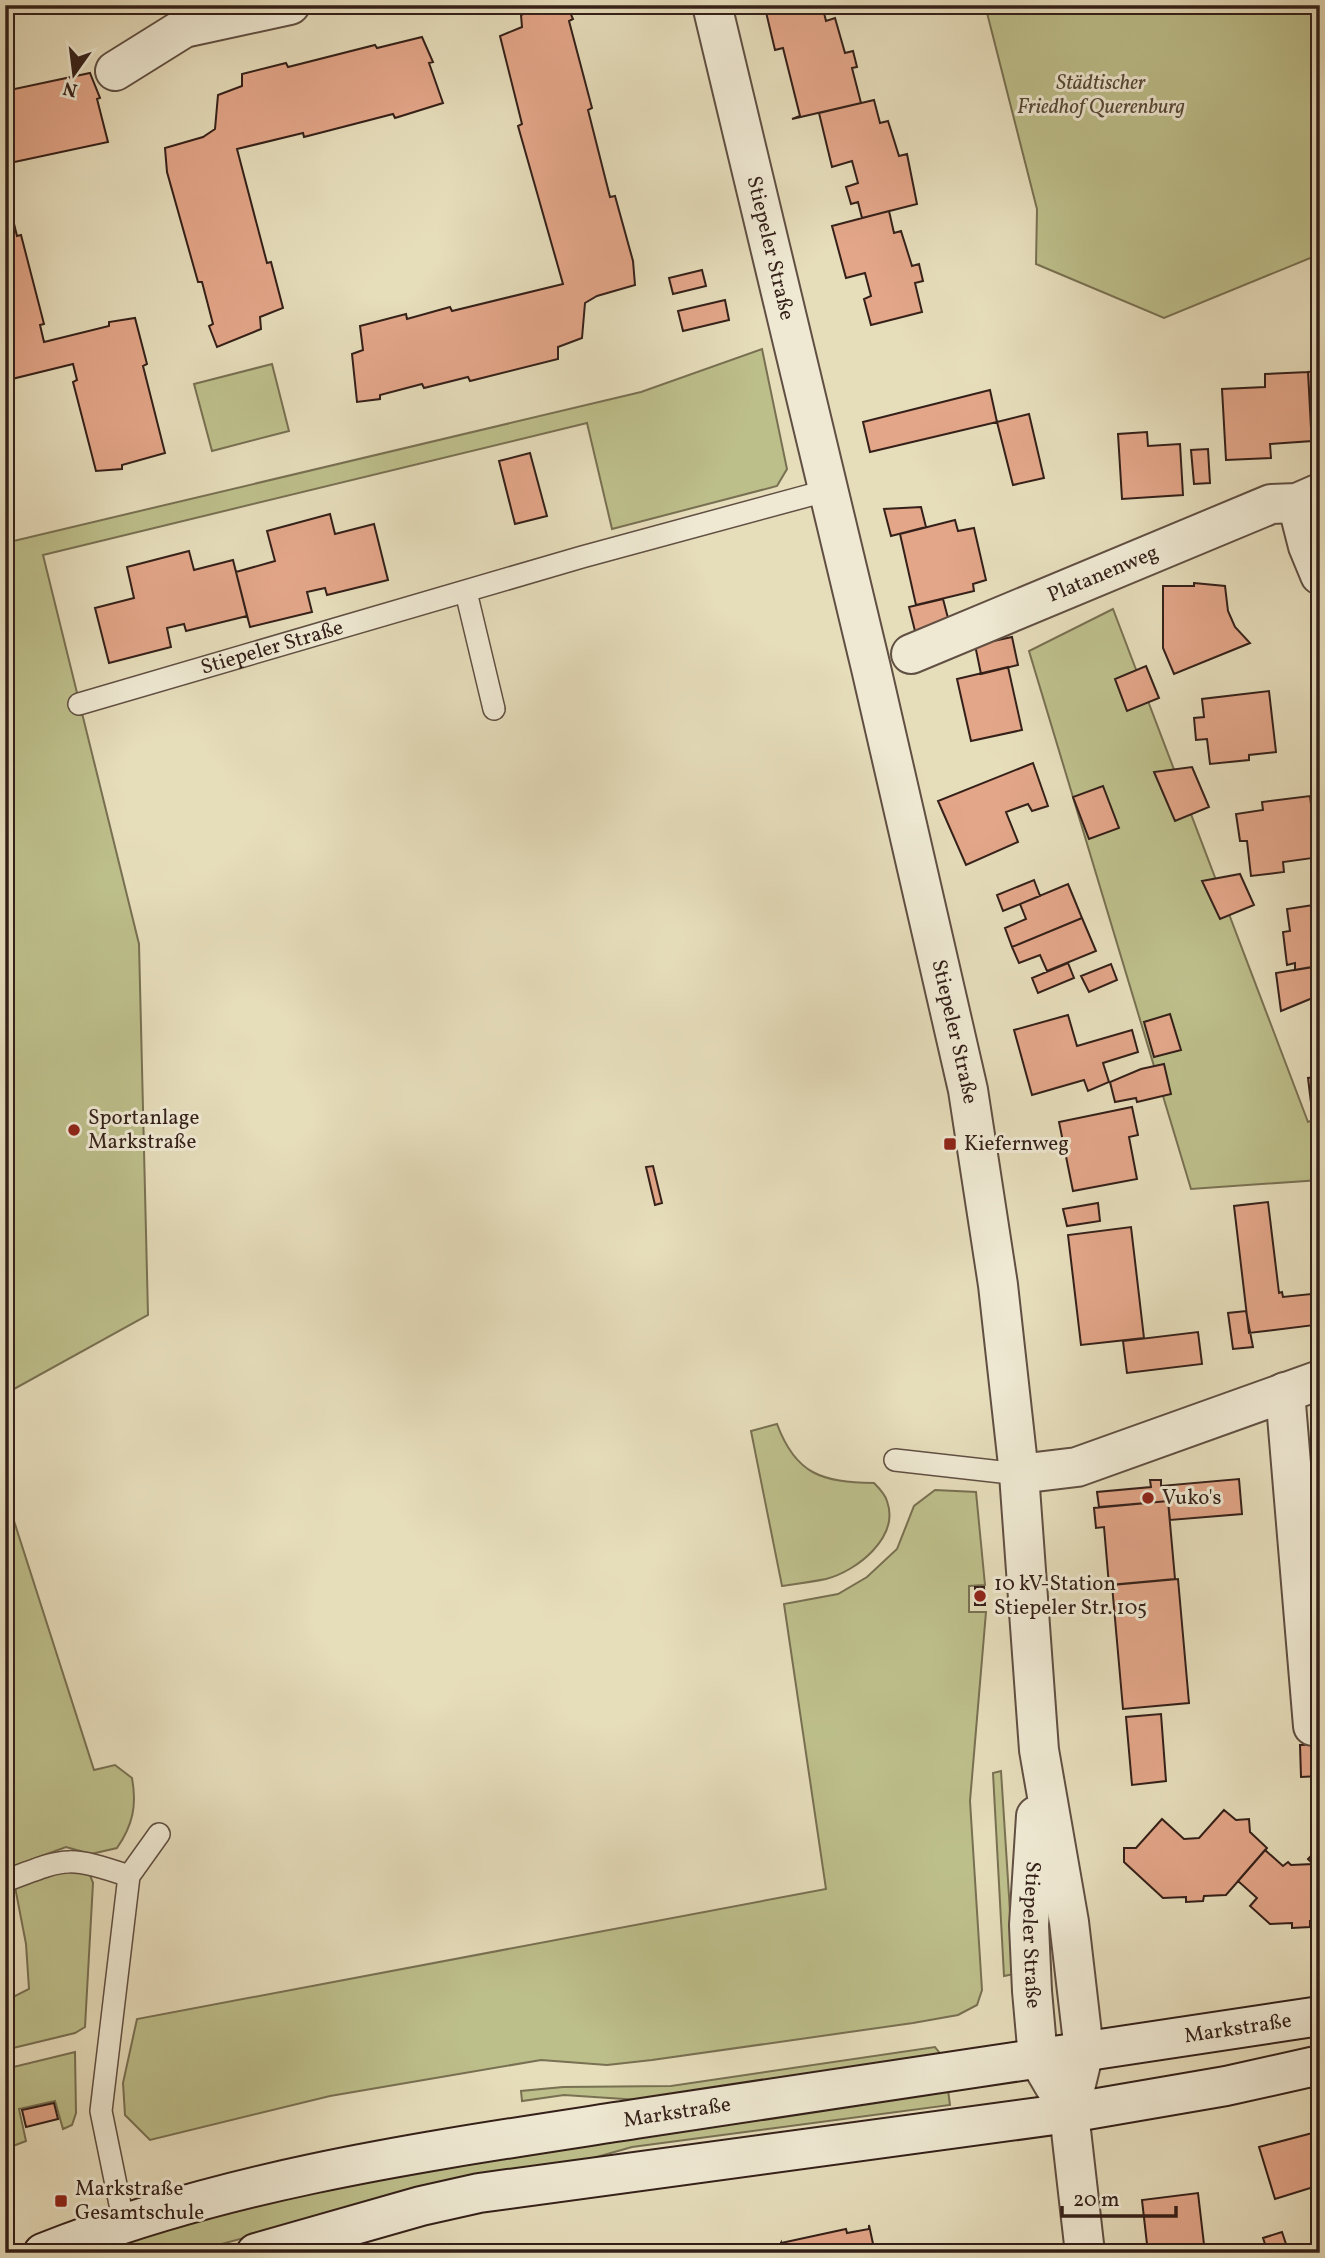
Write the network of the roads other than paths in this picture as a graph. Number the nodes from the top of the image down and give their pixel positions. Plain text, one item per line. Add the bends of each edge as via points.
1 (290, 5) edge
2 (712, 5) edge
3 (115, 71) dead end
4 (829, 490) junction
5 (1308, 498) edge
6 (1320, 575) edge
7 (466, 592) junction
8 (911, 654) dead end
9 (79, 704) dead end
10 (494, 709) dead end
11 (1302, 1386) edge
12 (895, 1460) dead end
13 (1019, 1474) junction
14 (1313, 1726) dead end
15 (1039, 1750) junction
16 (159, 1834) dead end
17 (129, 1876) junction
18 (5, 1881) edge
19 (1320, 2015) edge
20 (1084, 2051) junction
21 (1038, 2058) junction
22 (1320, 2065) edge
23 (1069, 2113) junction
24 (124, 2224) junction
25 (43, 2253) edge
26 (256, 2253) edge
27 (1084, 2253) edge

1 - 3 street via 184,28
2 - 4 street, Stiepeler Straße
4 - 7 lane, Stiepeler Straße
4 - 13 street, Stiepeler Straße via 968,1090 998,1285
5 - 6 street, Platanenweg via 1308,547
5 - 8 street, Platanenweg via 1271,504
7 - 9 lane, Stiepeler Straße
7 - 10 lane
11 - 13 street via 1077,1466
11 - 14 street
12 - 13 lane
13 - 15 street, Stiepeler Straße
15 - 20 street, Stiepeler Straße via 1069,1922
15 - 21 street, Stiepeler Straße via 1029,1925
16 - 17 lane
17 - 18 lane via 86,1861 62,1860
17 - 24 lane via 101,2111
19 - 20 street, Markstraße
20 - 21 street, Markstraße
20 - 23 street, Stiepeler Straße
21 - 23 street, Stiepeler Straße
21 - 24 street, Markstraße via 309,2173
22 - 23 street
23 - 26 street via 479,2193
23 - 27 street, Stiepeler Straße
24 - 25 street, Markstraße

